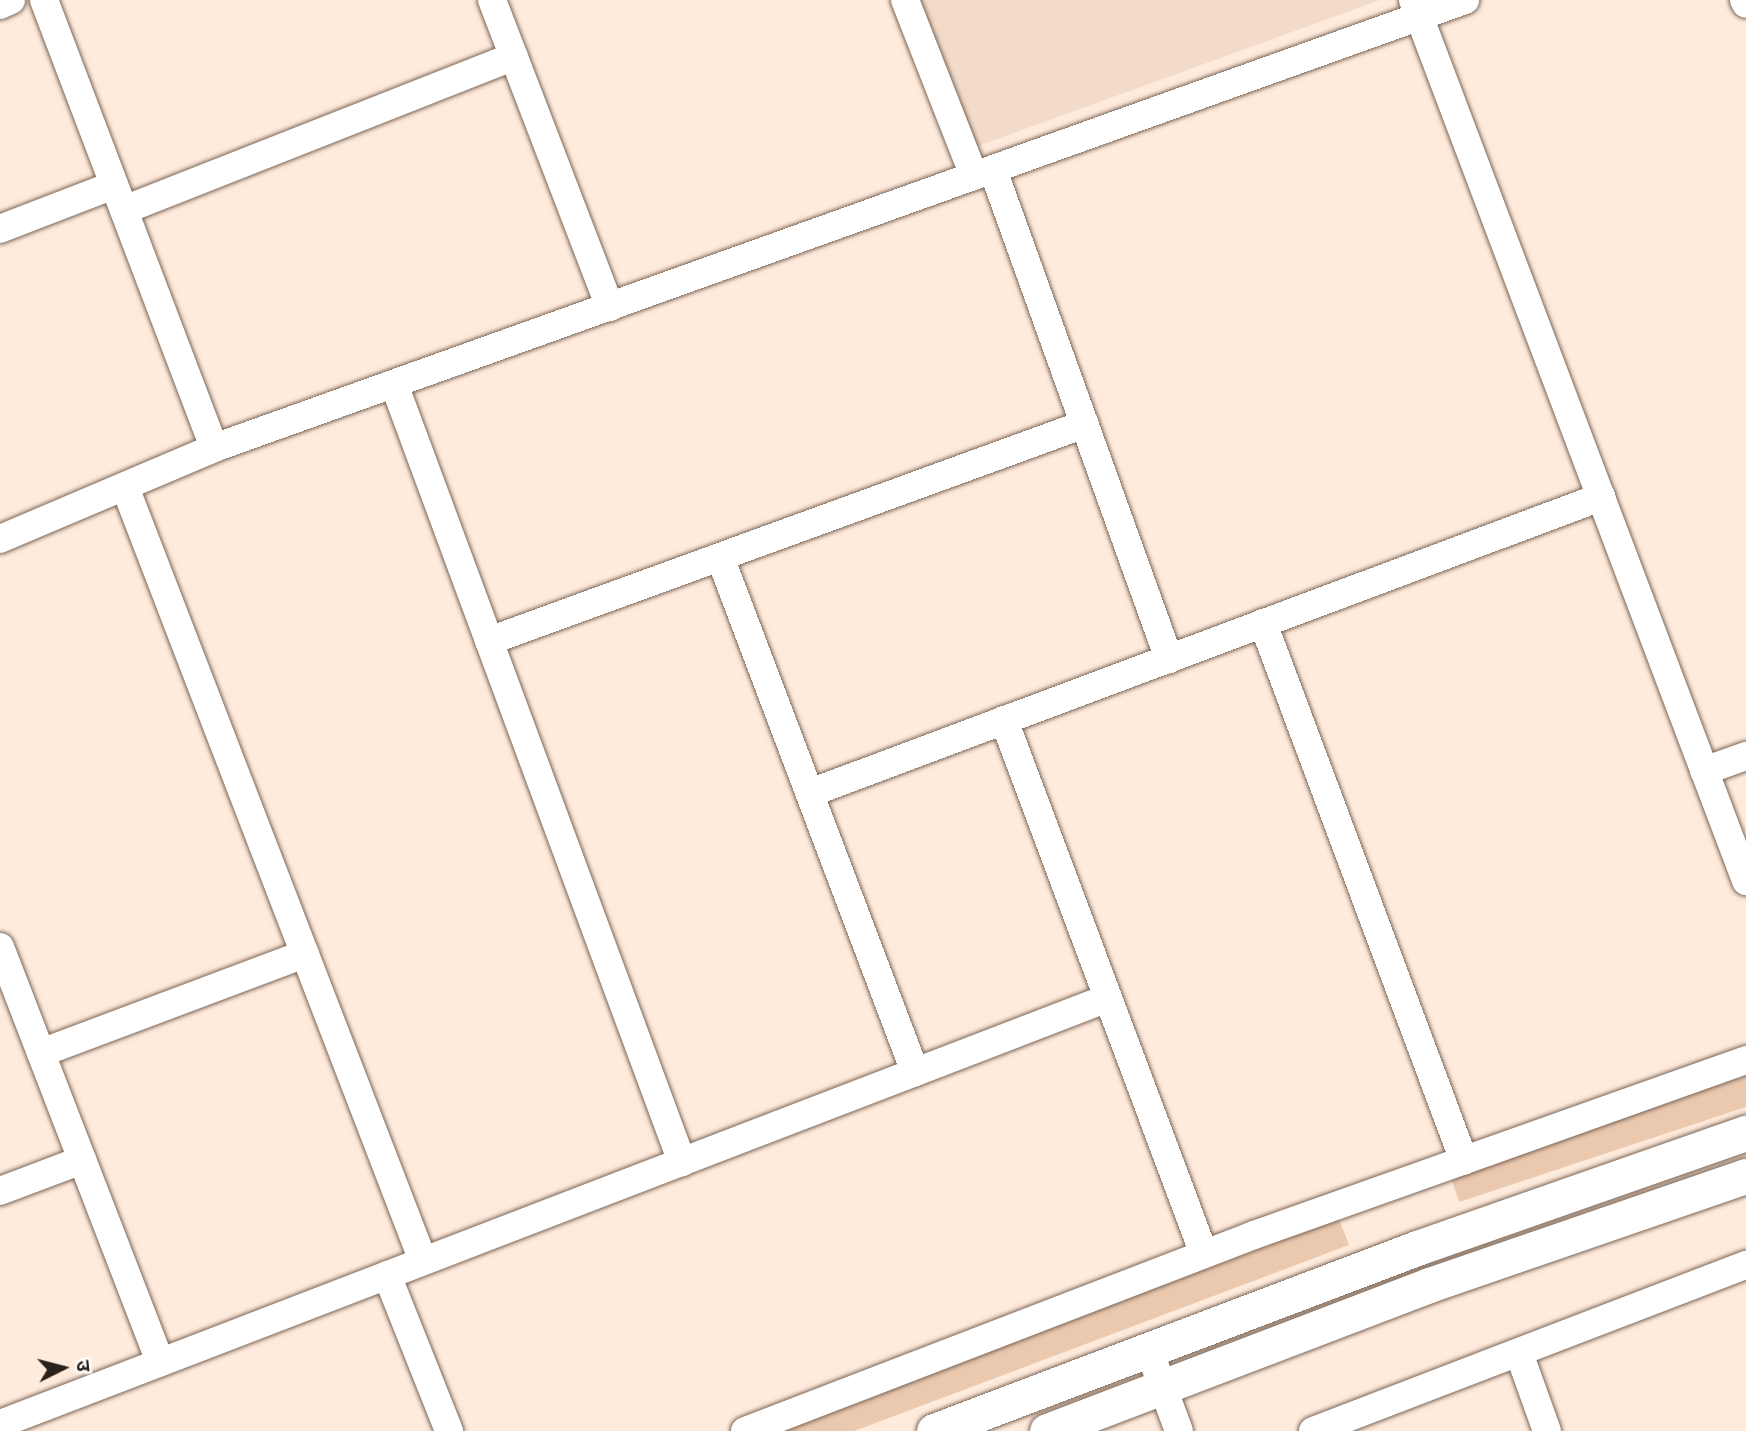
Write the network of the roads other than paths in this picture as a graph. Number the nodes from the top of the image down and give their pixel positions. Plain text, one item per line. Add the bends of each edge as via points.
1 (12, 0) edge
2 (492, 0) edge
3 (905, 0) edge
4 (1465, 0) edge
5 (51, 2) edge
6 (0, 5) edge
7 (1416, 9) edge
8 (514, 56) junction
9 (984, 173) junction
10 (119, 197) junction
11 (0, 229) edge
12 (610, 307) junction
13 (394, 384) junction
14 (1085, 424) junction
15 (214, 448) junction
16 (125, 487) junction
17 (1601, 497) junction
18 (0, 539) edge
19 (720, 557) junction
20 (1263, 624) junction
21 (489, 641) junction
22 (1169, 659) junction
23 (1004, 720) junction
24 (1746, 756) edge
25 (1704, 771) junction
26 (810, 793) junction
27 (1746, 881) edge
28 (0, 947) edge
29 (305, 954) junction
30 (1108, 998) junction
31 (41, 1053) junction
32 (1746, 1060) edge
33 (915, 1072) junction
34 (1746, 1132) edge
35 (82, 1160) junction
36 (682, 1161) junction
37 (1464, 1161) junction
38 (1746, 1176) edge
39 (0, 1191) edge
40 (1204, 1254) junction
41 (423, 1261) junction
42 (1746, 1265) edge
43 (387, 1275) junction
44 (1149, 1350) junction
45 (1518, 1353) junction
46 (160, 1362) junction
47 (1163, 1387) junction
48 (0, 1424) edge
49 (449, 1431) edge
50 (745, 1431) edge
51 (934, 1431) edge
52 (1047, 1431) edge
53 (1179, 1431) edge
54 (1313, 1431) edge
55 (1546, 1431) edge

1 - 6 street
2 - 8 street
3 - 9 street
4 - 7 street
5 - 10 street
7 - 9 street
7 - 17 street
8 - 10 street
8 - 12 street
9 - 12 street
9 - 14 street
10 - 11 street
10 - 15 street
12 - 13 street
13 - 15 street
13 - 21 street
14 - 19 street
14 - 22 street
15 - 16 street
16 - 18 street
16 - 29 street
17 - 20 street
17 - 25 street
19 - 21 street
19 - 26 street
20 - 22 street
20 - 37 street
21 - 36 street
22 - 23 street
23 - 26 street
23 - 30 street
24 - 25 street
25 - 27 street
26 - 33 street
28 - 31 street
29 - 31 street
29 - 41 street
30 - 33 street
30 - 40 street
31 - 35 street
32 - 37 street
33 - 36 street
34 - 44 street via 1417,1248
35 - 39 street
35 - 46 street
36 - 41 street
37 - 40 street
38 - 47 street via 1429,1285
40 - 50 street
41 - 43 street
42 - 45 street
43 - 46 street
43 - 49 street
44 - 47 street
44 - 51 street
45 - 54 street
45 - 55 street
46 - 48 street
47 - 52 street
47 - 53 street

